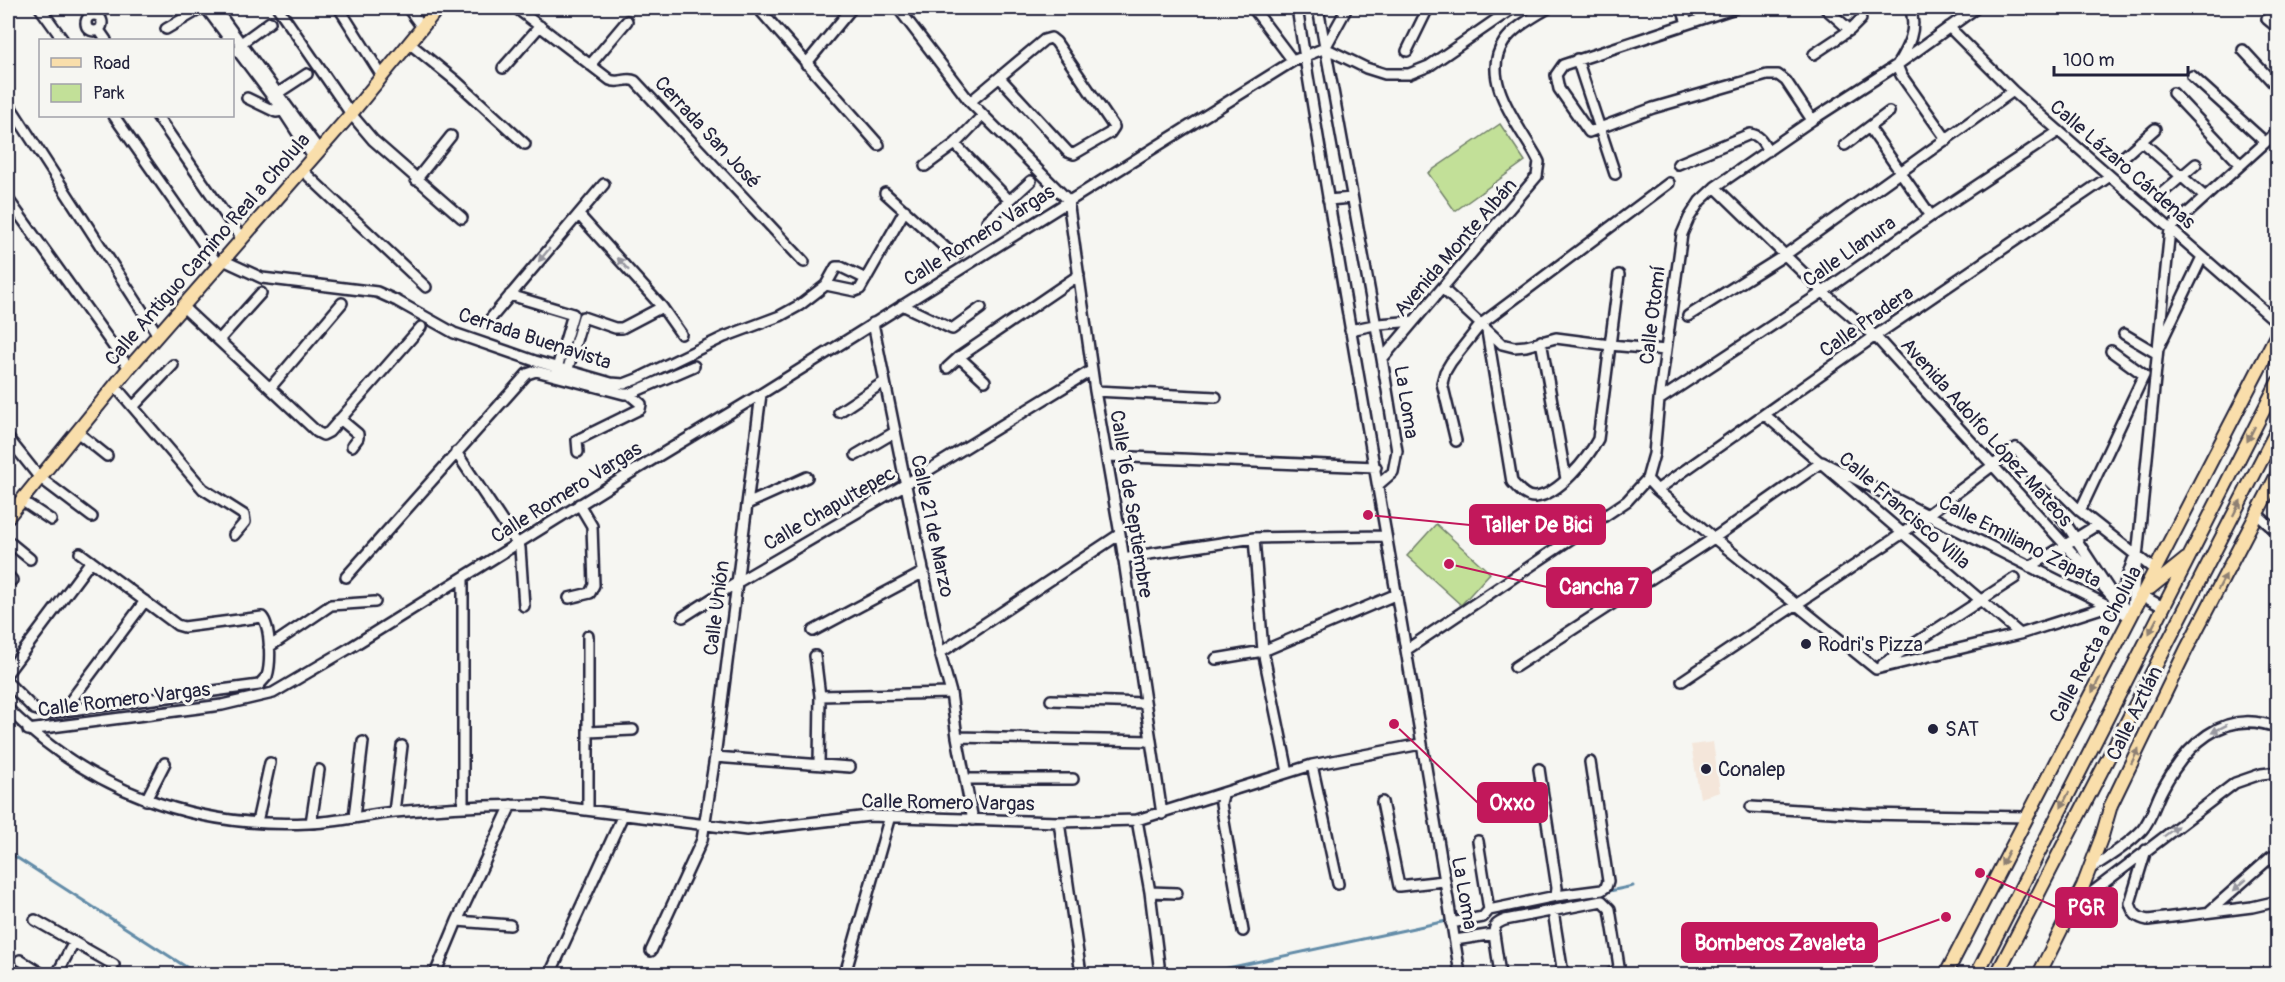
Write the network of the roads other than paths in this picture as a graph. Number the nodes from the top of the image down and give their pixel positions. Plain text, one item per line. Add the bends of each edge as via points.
1 (40, 8) edge
2 (204, 8) edge
3 (215, 8) edge
4 (278, 8) edge
5 (339, 8) edge
6 (408, 8) edge
7 (438, 8) edge
8 (516, 8) edge
9 (758, 8) edge
10 (852, 8) edge
11 (898, 8) edge
12 (1253, 8) edge
13 (1297, 8) edge
14 (1317, 8) edge
15 (1347, 8) edge
16 (1428, 8) edge
17 (1513, 8) edge
18 (1548, 8) edge
19 (1682, 8) edge
20 (1735, 8) edge
21 (1825, 8) edge
22 (1910, 8) edge
23 (1976, 8) edge
24 (86, 12) edge
25 (1861, 19) dead end
26 (2267, 19) dead end
27 (627, 21) dead end
28 (270, 22) dead end
29 (1687, 22) junction
30 (540, 26) junction
31 (422, 27) junction
32 (1948, 27) junction
33 (2277, 28) edge
34 (166, 29) dead end
35 (1850, 30) junction
36 (62, 39) edge
37 (105, 39) edge
38 (231, 39) edge
39 (232, 39) edge
40 (234, 43) edge
41 (409, 43) junction
42 (1325, 48) junction
43 (2243, 50) dead end
44 (1407, 51) dead end
45 (1814, 54) dead end
46 (244, 55) junction
47 (1305, 56) junction
48 (1577, 59) junction
49 (1293, 61) junction
50 (806, 64) junction
51 (590, 65) junction
52 (1898, 65) junction
53 (503, 68) dead end
54 (307, 74) dead end
55 (382, 76) junction
56 (2192, 76) dead end
57 (1000, 78) junction
58 (2277, 88) edge
59 (2013, 91) junction
60 (278, 93) junction
61 (2173, 93) dead end
62 (247, 98) dead end
63 (970, 102) junction
64 (8, 103) edge
65 (285, 109) junction
66 (1889, 112) dead end
67 (351, 114) junction
68 (983, 115) junction
69 (115, 117) edge
70 (158, 117) edge
71 (1812, 120) junction
72 (1600, 127) junction
73 (1869, 127) junction
74 (2156, 129) dead end
75 (2059, 131) junction
76 (2277, 131) edge
77 (451, 136) dead end
78 (1947, 140) junction
79 (2141, 141) junction
80 (2265, 142) junction
81 (525, 144) dead end
82 (955, 144) junction
83 (879, 145) dead end
84 (1845, 145) dead end
85 (1768, 151) junction
86 (316, 154) junction
87 (2121, 159) dead end
88 (1678, 164) dead end
89 (2196, 164) dead end
90 (2240, 164) junction
91 (925, 166) dead end
92 (302, 171) junction
93 (1901, 172) junction
94 (1615, 174) dead end
95 (2110, 176) junction
96 (2182, 176) junction
97 (416, 180) junction
98 (1031, 181) dead end
99 (1669, 183) dead end
100 (604, 184) dead end
101 (1715, 187) junction
102 (885, 193) dead end
103 (2161, 194) dead end
104 (2205, 197) junction
105 (1352, 198) junction
106 (8, 199) edge
107 (1009, 200) junction
108 (1068, 200) junction
109 (1328, 200) junction
110 (905, 210) junction
111 (579, 215) junction
112 (1931, 216) junction
113 (462, 218) dead end
114 (987, 221) dead end
115 (2170, 229) junction
116 (242, 239) junction
117 (958, 253) dead end
118 (1785, 255) junction
119 (2202, 257) junction
120 (804, 262) dead end
121 (221, 263) junction
122 (1079, 275) junction
123 (1618, 275) dead end
124 (866, 279) junction
125 (826, 285) junction
126 (426, 287) dead end
127 (1443, 289) junction
128 (1823, 292) junction
129 (261, 293) dead end
130 (510, 295) junction
131 (342, 303) dead end
132 (902, 305) junction
133 (183, 307) junction
134 (663, 307) junction
135 (981, 308) dead end
136 (1688, 316) dead end
137 (1414, 321) junction
138 (487, 323) dead end
139 (873, 323) junction
140 (2277, 323) edge
141 (1376, 325) junction
142 (421, 327) dead end
143 (1484, 328) junction
144 (1350, 330) junction
145 (2277, 332) edge
146 (158, 334) junction
147 (681, 334) dead end
148 (2124, 334) dead end
149 (1875, 336) junction
150 (219, 340) junction
151 (1540, 341) junction
152 (1610, 345) junction
153 (1666, 350) junction
154 (2157, 350) junction
155 (2111, 351) dead end
156 (959, 357) junction
157 (1382, 359) junction
158 (535, 361) junction
159 (173, 364) dead end
160 (694, 366) dead end
161 (557, 368) junction
162 (946, 368) dead end
163 (129, 369) junction
164 (1092, 370) junction
165 (532, 372) junction
166 (567, 372) junction
167 (985, 381) dead end
168 (884, 382) junction
169 (2277, 382) edge
170 (115, 386) junction
171 (270, 388) junction
172 (1095, 391) junction
173 (629, 394) junction
174 (761, 394) junction
175 (1216, 397) dead end
176 (1659, 400) junction
177 (134, 406) junction
178 (838, 412) dead end
179 (1765, 415) junction
180 (340, 419) junction
181 (2277, 428) edge
182 (76, 432) junction
183 (895, 432) junction
184 (8, 438) edge
185 (1456, 441) dead end
186 (352, 446) dead end
187 (2016, 448) junction
188 (456, 452) junction
189 (578, 452) dead end
190 (856, 455) dead end
191 (107, 456) dead end
192 (1107, 456) junction
193 (1822, 462) junction
194 (1993, 465) junction
195 (1376, 467) junction
196 (2277, 474) edge
197 (39, 477) junction
198 (807, 477) dead end
199 (1566, 479) junction
200 (1647, 479) junction
201 (906, 484) junction
202 (1378, 485) junction
203 (1657, 490) junction
204 (2273, 491) edge
205 (21, 500) junction
206 (579, 504) junction
207 (747, 504) junction
208 (2080, 511) junction
209 (2257, 514) junction
210 (1927, 515) junction
211 (8, 517) edge
212 (92, 517) dead end
213 (51, 520) dead end
214 (2097, 525) junction
215 (1904, 533) junction
216 (2277, 533) edge
217 (1120, 534) junction
218 (234, 535) dead end
219 (1386, 536) junction
220 (1254, 538) junction
221 (1714, 538) junction
222 (2075, 538) junction
223 (8, 541) edge
224 (517, 544) junction
225 (2065, 545) junction
226 (80, 553) dead end
227 (2136, 556) junction
228 (2189, 557) junction
229 (1123, 558) junction
230 (30, 560) dead end
231 (91, 561) junction
232 (2030, 567) junction
233 (2156, 571) junction
234 (924, 572) junction
235 (346, 576) dead end
236 (463, 578) junction
237 (2015, 578) dead end
238 (738, 582) junction
239 (1397, 594) junction
240 (2140, 596) junction
241 (569, 598) dead end
242 (1981, 599) junction
243 (145, 601) junction
244 (375, 602) dead end
245 (1797, 604) junction
246 (2116, 604) junction
247 (524, 606) dead end
248 (2163, 607) junction
249 (683, 617) dead end
250 (2131, 618) junction
251 (813, 631) dead end
252 (2020, 634) junction
253 (588, 636) dead end
254 (269, 647) junction
255 (1406, 650) junction
256 (1263, 651) junction
257 (940, 653) junction
258 (815, 656) dead end
259 (1216, 659) dead end
260 (1515, 667) dead end
261 (1876, 669) junction
262 (8, 672) edge
263 (1682, 681) dead end
264 (8, 683) edge
265 (951, 693) junction
266 (820, 696) junction
267 (1050, 700) dead end
268 (1145, 703) junction
269 (8, 709) edge
270 (63, 711) junction
271 (2277, 729) edge
272 (28, 730) junction
273 (633, 730) dead end
274 (588, 732) junction
275 (957, 736) junction
276 (1151, 741) junction
277 (363, 742) dead end
278 (1421, 744) junction
279 (402, 746) dead end
280 (715, 757) junction
281 (1590, 762) dead end
282 (165, 763) dead end
283 (270, 763) dead end
284 (819, 764) junction
285 (1312, 765) junction
286 (850, 767) dead end
287 (1539, 769) dead end
288 (319, 770) dead end
289 (1287, 772) junction
290 (2277, 772) edge
291 (965, 779) junction
292 (1073, 779) dead end
293 (1223, 795) junction
294 (146, 800) junction
295 (1382, 802) dead end
296 (511, 805) junction
297 (463, 806) junction
298 (1751, 807) dead end
299 (588, 810) junction
300 (394, 812) junction
301 (1162, 814) junction
302 (623, 815) junction
303 (890, 816) junction
304 (354, 817) junction
305 (2026, 817) junction
306 (973, 820) junction
307 (1137, 820) junction
308 (257, 822) junction
309 (1059, 822) junction
310 (311, 823) junction
311 (704, 826) junction
312 (2142, 830) junction
313 (1478, 841) dead end
314 (2272, 846) dead end
315 (2150, 847) junction
316 (2274, 859) edge
317 (2090, 869) junction
318 (1444, 881) junction
319 (1338, 884) dead end
320 (1150, 892) junction
321 (1177, 893) dead end
322 (1556, 896) junction
323 (2277, 900) edge
324 (2073, 906) junction
325 (1489, 910) junction
326 (1553, 911) junction
327 (2209, 912) junction
328 (35, 920) dead end
329 (457, 921) junction
330 (1451, 923) junction
331 (510, 925) dead end
332 (1243, 931) dead end
333 (1494, 934) junction
334 (1455, 940) junction
335 (74, 942) junction
336 (651, 951) dead end
337 (20, 960) dead end
338 (114, 965) dead end
339 (1159, 965) dead end
340 (42, 975) edge
341 (57, 975) edge
342 (435, 975) edge
343 (550, 975) edge
344 (845, 975) edge
345 (1081, 975) edge
346 (1460, 975) edge
347 (1500, 975) edge
348 (1563, 975) edge
349 (1610, 975) edge
350 (1946, 975) edge
351 (1977, 975) edge
352 (1998, 975) edge
353 (2039, 975) edge

1 - 36 street
2 - 34 street
2 - 38 street
3 - 39 street
4 - 67 street
5 - 55 street
6 - 31 street
7 - 31 main road, Calle Antiguo Camino Real a Cholula
8 - 30 street, Cerrada San José
9 - 50 street
10 - 50 street
11 - 63 street
12 - 49 street
13 - 47 street
14 - 42 street, La Loma
15 - 42 street
16 - 44 street
17 - 42 street via 1429,66 1409,74 1385,74
18 - 127 street, Avenida Monte Albán via 1504,41 1496,63 1497,87 1539,162 1537,176
19 - 29 street
20 - 29 street
21 - 35 street
22 - 52 street via 1911,39
23 - 32 street, Calle Otomí
24 - 37 street via 101,18 99,30
25 - 35 street
26 - 33 street
27 - 51 street
28 - 40 street
29 - 48 street
30 - 51 street, Cerrada San José
30 - 53 street
31 - 41 main road, Calle Antiguo Camino Real a Cholula
32 - 52 street, Calle Otomí
32 - 59 street, Calle Lázaro Cárdenas
35 - 45 street
40 - 46 street
41 - 55 main road, Calle Antiguo Camino Real a Cholula
41 - 81 street
42 - 47 street, Calle Romero Vargas
42 - 105 street, La Loma
43 - 58 street
46 - 60 street
46 - 65 street
47 - 49 street, Calle Romero Vargas
47 - 109 street
48 - 72 street
48 - 72 street via 1560,68 1556,75 1559,89 1589,132
49 - 108 street, Calle Romero Vargas
50 - 83 street
51 - 120 street, Cerrada San José via 613,82 635,81
52 - 71 street, Calle Otomí
52 - 78 street via 1900,75
54 - 60 street
55 - 67 main road, Calle Antiguo Camino Real a Cholula
56 - 80 street
57 - 57 street via 1068,152 1074,154 1114,127 1051,39 1044,40
57 - 63 street
59 - 75 street, Calle Lázaro Cárdenas
59 - 78 street
60 - 65 street
61 - 90 street
62 - 65 street via 276,112
63 - 68 street
64 - 146 street
65 - 86 street
66 - 73 street
67 - 86 main road, Calle Antiguo Camino Real a Cholula
67 - 97 street
68 - 82 street
68 - 108 street
69 - 121 street
70 - 116 street
71 - 72 street via 1786,81 1778,75 1767,75
71 - 85 street, Calle Otomí
72 - 94 street
73 - 84 street
73 - 93 street
74 - 79 street
75 - 95 street, Calle Lázaro Cárdenas
75 - 112 street, Calle Llanura
76 - 80 street
77 - 97 street
78 - 93 street
79 - 87 street
79 - 96 street
80 - 90 street
82 - 91 street
82 - 107 street
85 - 88 street via 1756,135 1750,134
85 - 101 street, Calle Otomí
86 - 92 main road, Calle Antiguo Camino Real a Cholula
89 - 96 street
90 - 104 street
92 - 116 main road, Calle Antiguo Camino Real a Cholula
92 - 126 street
93 - 112 street
93 - 118 street
95 - 115 street, Calle Lázaro Cárdenas
95 - 149 street, Calle Pradera
96 - 103 street
96 - 104 street
97 - 113 street
98 - 107 street
99 - 143 street
100 - 111 street
101 - 118 street, Avenida Adolfo López Mateos
101 - 153 street, Calle Otomí via 1700,201 1682,234
102 - 110 street
104 - 115 street
105 - 109 street
105 - 141 street, La Loma
106 - 163 street
107 - 114 street
108 - 122 street, Calle 16 de Septiembre
108 - 132 street, Calle Romero Vargas
109 - 144 street
110 - 117 street via 948,250
110 - 124 street
111 -> 130 street
134 -> 111 street
112 - 128 street, Calle Llanura
115 - 119 street, Calle Lázaro Cárdenas
115 - 154 street
116 - 121 main road, Calle Antiguo Camino Real a Cholula
118 - 128 street, Avenida Adolfo López Mateos
118 - 136 street
119 - 140 street, Calle Lázaro Cárdenas
119 - 154 street
121 - 133 main road, Calle Antiguo Camino Real a Cholula
121 - 158 street, Cerrada Buenavista via 262,278 377,292 454,333
122 - 156 street
122 - 164 street, Calle 16 de Septiembre
123 - 152 street
124 - 125 street via 858,290
124 - 125 street, Cerrada Buenavista via 838,267
125 - 166 street, Cerrada Buenavista via 780,316 724,337 624,384
127 - 137 street, Avenida Monte Albán
127 - 143 street
128 - 149 street, Avenida Adolfo López Mateos
128 - 176 street, Calle Llanura
129 - 150 street
130 - 138 street
130 - 161 street via 573,314
131 - 171 street
132 - 135 street via 952,329
132 - 139 street, Calle Romero Vargas
133 - 146 main road, Calle Antiguo Camino Real a Cholula
133 - 150 street
134 - 147 street
134 - 166 street via 622,328 583,317
137 - 141 street
137 - 157 street, Avenida Monte Albán
139 - 168 street, Calle 21 de Marzo
139 - 174 street, Calle Romero Vargas
141 - 144 street
141 - 157 street, La Loma
142 - 180 street
143 - 151 street via 1502,344 1514,347
143 - 185 street via 1451,362 1442,383
143 - 199 street via 1512,482 1522,493 1534,497 1551,491
144 - 195 street
145 - 233 main road, Calle Recta a Cholula
146 - 163 main road, Calle Antiguo Camino Real a Cholula
148 - 154 street
149 - 179 street, Calle Pradera
149 - 194 street, Avenida Adolfo López Mateos
150 - 171 street
151 - 152 street via 1556,338
151 - 199 street
152 - 153 street
152 - 199 street via 1598,439 1590,454
153 - 176 street, Calle Otomí
154 - 227 street
155 - 208 street via 2144,375
156 - 162 street
156 - 167 street
157 - 202 street, La Loma via 1397,451 1393,472
158 - 161 street, Cerrada Buenavista
158 - 165 street
159 - 177 street
160 - 173 street
161 - 166 street, Cerrada Buenavista
163 - 170 main road, Calle Antiguo Camino Real a Cholula
164 - 172 street, Calle 16 de Septiembre
164 - 201 street, Calle Chapultepec
165 - 173 street
165 - 188 street
168 - 178 street
168 - 183 street, Calle 21 de Marzo
169 -> 228 main road
170 - 177 street
170 - 182 main road, Calle Antiguo Camino Real a Cholula
171 - 180 street via 323,435
172 - 175 street
172 - 192 street, Calle 16 de Septiembre
173 - 189 street via 641,404 640,409 577,440
174 - 206 street, Calle Romero Vargas
174 - 207 street, Calle Unión
176 - 200 street, Calle Otomí via 1654,454
177 - 218 street via 203,489 244,515 246,519
179 - 193 street, Calle Francisco Villa
179 - 203 street, Calle Pradera
180 - 186 street via 358,434
352 -> 181 main road
182 - 191 street
182 - 197 main road, Calle Antiguo Camino Real a Cholula
183 - 190 street
183 - 201 street, Calle 21 de Marzo
184 - 197 street
187 - 194 street
187 - 208 street, Avenida Adolfo López Mateos
187 - 222 street, Avenida Adolfo López Mateos
188 - 224 street
188 - 235 street
192 - 195 street
192 - 217 street, Calle 16 de Septiembre
193 - 210 street, Calle Emiliano Zapata
193 - 215 street, Calle Francisco Villa
193 - 221 street
194 - 210 street
194 - 225 street, Avenida Adolfo López Mateos
195 - 202 street
196 - 204 main road, Calle Aztlán
197 - 205 main road, Calle Antiguo Camino Real a Cholula
197 - 212 street
198 - 207 street
200 - 203 street
200 - 255 street, Calle Otomí via 1628,501
201 - 234 street, Calle 21 de Marzo
201 - 238 street, Calle Chapultepec
202 - 219 street, La Loma
203 - 221 street
204 - 209 main road, Calle Aztlán
205 - 211 main road, Calle Antiguo Camino Real a Cholula
205 - 213 street
206 - 224 street, Calle Romero Vargas
206 - 241 street via 592,526 594,585 590,593
207 - 238 street, Calle Unión
208 - 214 street, Avenida Adolfo López Mateos
209 - 216 street
317 -> 209 main road, Calle Aztlán via 2111,805
210 - 215 street
210 - 232 street, Calle Emiliano Zapata
214 - 222 street
214 - 227 street, Avenida Adolfo López Mateos
215 - 242 street, Calle Francisco Villa
215 - 245 street
217 - 229 street, Calle 16 de Septiembre
217 - 257 street
219 - 220 street
219 - 239 street, La Loma
220 - 229 street
220 - 256 street
221 - 245 street
221 - 260 street
222 - 225 street
222 - 246 street, Avenida Adolfo López Mateos
223 - 230 street
224 - 236 street, Calle Romero Vargas
224 - 247 street via 522,555
225 - 232 street
225 - 246 street, Avenida Adolfo López Mateos
226 - 231 street
227 - 233 street, Avenida Adolfo López Mateos
227 - 240 street
227 - 246 street
228 - 240 main road
228 - 248 main road
229 - 268 street, Calle 16 de Septiembre
231 - 243 street
231 - 262 street
232 - 246 street, Calle Emiliano Zapata
233 - 240 main road, Calle Recta a Cholula
234 - 251 street
234 - 257 street, Calle 21 de Marzo
236 - 272 street, Calle Romero Vargas via 273,693 222,705
236 - 297 street
237 - 242 street
238 - 249 street, Calle Chapultepec
238 - 280 street, Calle Unión
239 - 255 street, La Loma
239 - 256 street
240 - 246 street
240 - 248 street
240 - 250 main road, Calle Recta a Cholula
242 - 252 street, Calle Francisco Villa
242 - 261 street
243 - 254 street via 184,627 262,617
243 - 270 street
244 - 254 street via 331,605
245 - 261 street
245 - 263 street
246 - 250 street, Avenida Adolfo López Mateos
246 - 252 street
248 -> 351 main road
250 -> 305 main road, Calle Recta a Cholula
252 - 261 street
253 - 274 street
254 - 270 street via 267,676 259,685
255 - 278 street, La Loma
256 - 259 street
256 - 289 street
257 - 265 street, Calle 21 de Marzo
258 - 266 street
264 - 270 street via 34,709
265 - 266 street
265 - 275 street, Calle 21 de Marzo
266 - 284 street
267 - 268 street
268 - 276 street, Calle 16 de Septiembre
269 - 272 street
271 -> 312 street via 2253,723 2227,724 2206,735 2174,769
272 - 294 street, Calle Romero Vargas via 78,766
273 - 274 street
274 - 299 street
275 - 276 street
275 - 291 street, Calle 21 de Marzo
276 - 301 street, Calle 16 de Septiembre
277 - 304 street
278 - 285 street, Calle Romero Vargas
278 - 318 street, La Loma
279 - 300 street
280 - 284 street
280 - 311 street, Calle Unión
281 - 322 street via 1608,881 1602,890
282 - 294 street
283 - 308 street
284 - 286 street
285 - 289 street, Calle Romero Vargas
285 - 319 street
287 - 322 street
288 - 310 street
289 - 293 street, Calle Romero Vargas
315 -> 290 street via 2235,783
291 - 292 street
291 - 306 street, Calle 21 de Marzo
293 - 301 street, Calle Romero Vargas
293 - 332 street via 1222,810
294 - 308 street, Calle Romero Vargas via 197,815
295 - 318 street via 1399,886
296 - 297 street, Calle Romero Vargas
296 - 299 street, Calle Romero Vargas
296 - 329 street
297 - 300 street, Calle Romero Vargas
298 - 305 street
299 - 302 street, Calle Romero Vargas
300 - 304 street, Calle Romero Vargas
301 - 307 street, Calle Romero Vargas
302 - 311 street, Calle Romero Vargas
302 - 343 street
303 - 306 street, Calle Romero Vargas
303 - 311 street, Calle Romero Vargas via 747,830
303 - 344 street
304 - 310 street, Calle Romero Vargas
305 -> 350 main road, Calle Recta a Cholula
306 - 309 street, Calle Romero Vargas
307 - 309 street, Calle Romero Vargas
307 - 320 street
308 - 310 street, Calle Romero Vargas
309 - 345 street
311 - 336 street, Calle Unión via 700,849
312 - 315 street
312 - 317 street
313 - 325 street
314 - 316 street
315 - 324 street
315 - 327 street via 2130,903 2135,915 2148,920
316 -> 327 street
317 - 324 main road, Calle Aztlán
318 - 330 street, La Loma
320 - 321 street
320 - 339 street
322 - 325 street
323 - 327 street
324 - 353 main road, Calle Aztlán
325 - 330 street via 1483,917
326 - 333 street via 1505,920 1494,927
326 - 348 street
326 - 349 street via 1602,901 1608,904 1619,966
328 - 335 street
329 - 331 street
329 - 342 street
330 - 334 street, La Loma
333 - 334 street
333 - 347 street
334 - 346 street, La Loma
335 - 338 street
335 - 341 street
337 - 340 street

